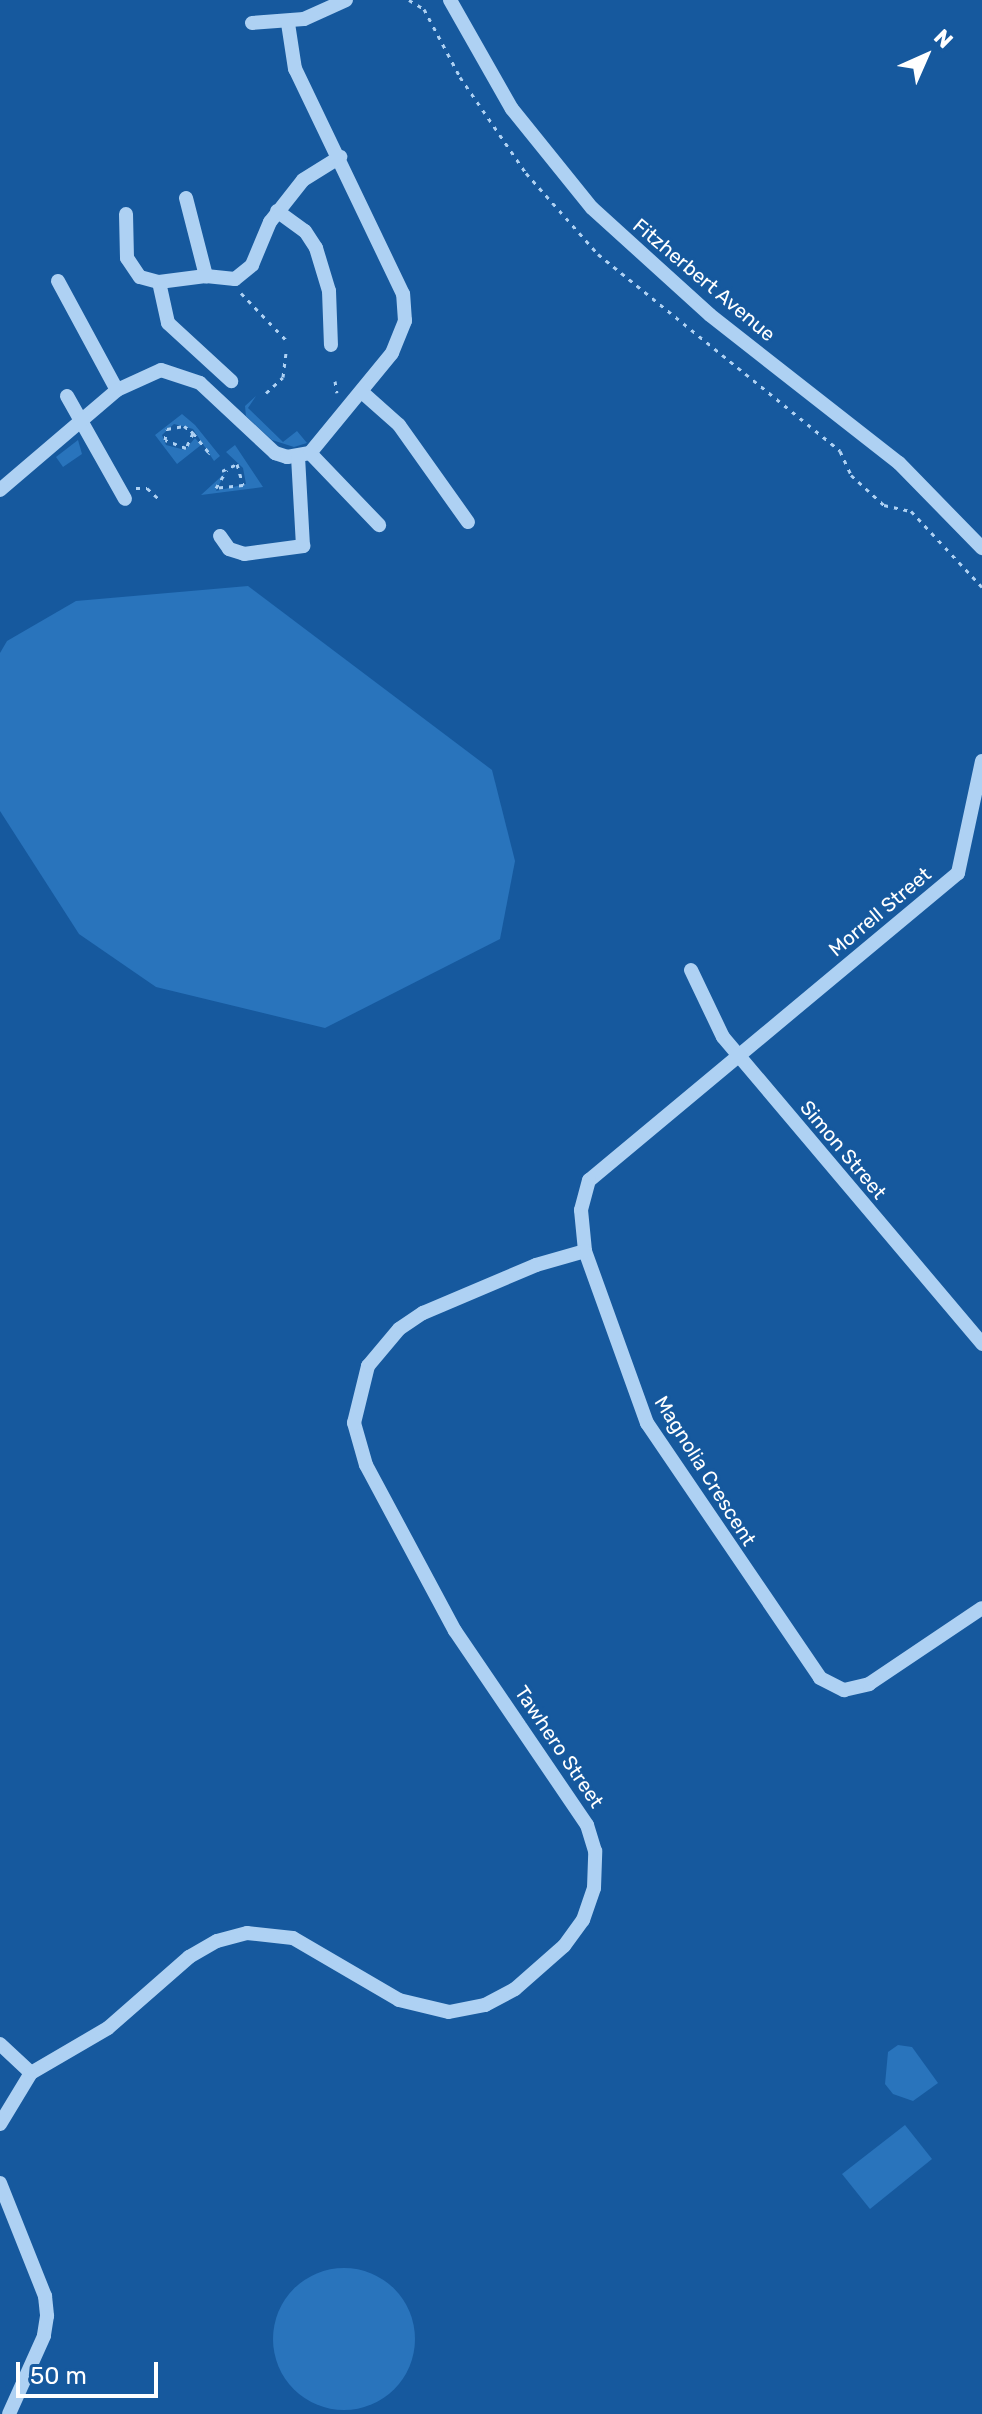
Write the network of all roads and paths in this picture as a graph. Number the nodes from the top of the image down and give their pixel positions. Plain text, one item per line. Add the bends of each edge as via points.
1 (346, 0) edge
2 (450, 0) edge
3 (252, 23) dead end
4 (288, 23) junction
5 (340, 157) junction
6 (186, 198) dead end
7 (277, 211) junction
8 (126, 214) dead end
9 (206, 276) junction
10 (241, 276) junction
11 (58, 281) dead end
12 (159, 282) junction
13 (287, 341) dead end
14 (331, 345) dead end
15 (286, 353) dead end
16 (214, 366) junction
17 (231, 381) dead end
18 (200, 383) junction
19 (117, 390) junction
20 (266, 393) dead end
21 (363, 393) junction
22 (67, 396) dead end
23 (79, 421) junction
24 (193, 433) junction
25 (208, 454) dead end
26 (304, 455) junction
27 (224, 470) joint
28 (861, 484) dead end
29 (0, 490) edge
30 (123, 496) joint
31 (160, 500) dead end
32 (468, 522) dead end
33 (379, 525) dead end
34 (220, 536) dead end
35 (982, 548) edge
36 (982, 587) edge
37 (982, 761) edge
38 (691, 970) dead end
39 (738, 1055) junction
40 (585, 1251) junction
41 (982, 1344) edge
42 (982, 1608) edge
43 (0, 2044) edge
44 (31, 2073) junction
45 (0, 2124) edge
46 (0, 2183) edge
47 (9, 2414) edge

1 - 4 street
2 - 35 street, Fitzherbert Avenue via 512,109 592,208 699,306 899,463
3 - 4 street
4 - 5 street via 295,69
5 - 7 street via 303,180
5 - 21 street via 389,258 406,308 401,336
6 - 9 street
7 - 10 street
7 - 14 street via 305,231 316,248 329,291
8 - 12 street via 131,268
9 - 10 street
9 - 12 street
10 - 13 path via 243,299
11 - 19 street
12 - 16 street via 168,323
15 - 20 path via 283,377
16 - 17 street
16 - 18 street
18 - 19 street via 161,370
18 - 26 street via 267,447
19 - 23 street
21 - 26 street
21 - 32 street via 399,425
22 - 23 street
23 - 29 street
23 - 30 street
24 - 24 path via 186,448 165,440 167,429 175,425
24 - 25 path
26 - 33 street
26 - 34 street via 303,546 244,554 229,549
27 - 27 path via 237,464 243,485 216,488
28 - 36 path via 884,505 911,511
30 - 31 path via 142,487
37 - 39 street, Morrell Street via 958,873
38 - 39 street, Simon Street via 716,1026
39 - 40 street, Magnolia Crescent via 589,1180 581,1198
39 - 41 street, Simon Street
40 - 42 street, Magnolia Crescent via 647,1423 820,1678 844,1690 869,1684
40 - 44 street, Tawhero Street via 536,1265 423,1313 399,1329 368,1366 354,1423 366,1465 455,1631 587,1825 595,1851 594,1888 583,1920 564,1946 515,1989 485,2005 449,2012 399,2000 293,1938 270,1933 232,1937 189,1957 108,2028
43 - 44 street
44 - 45 street, Tawhero Street
46 - 47 street via 45,2296 47,2316 44,2336

